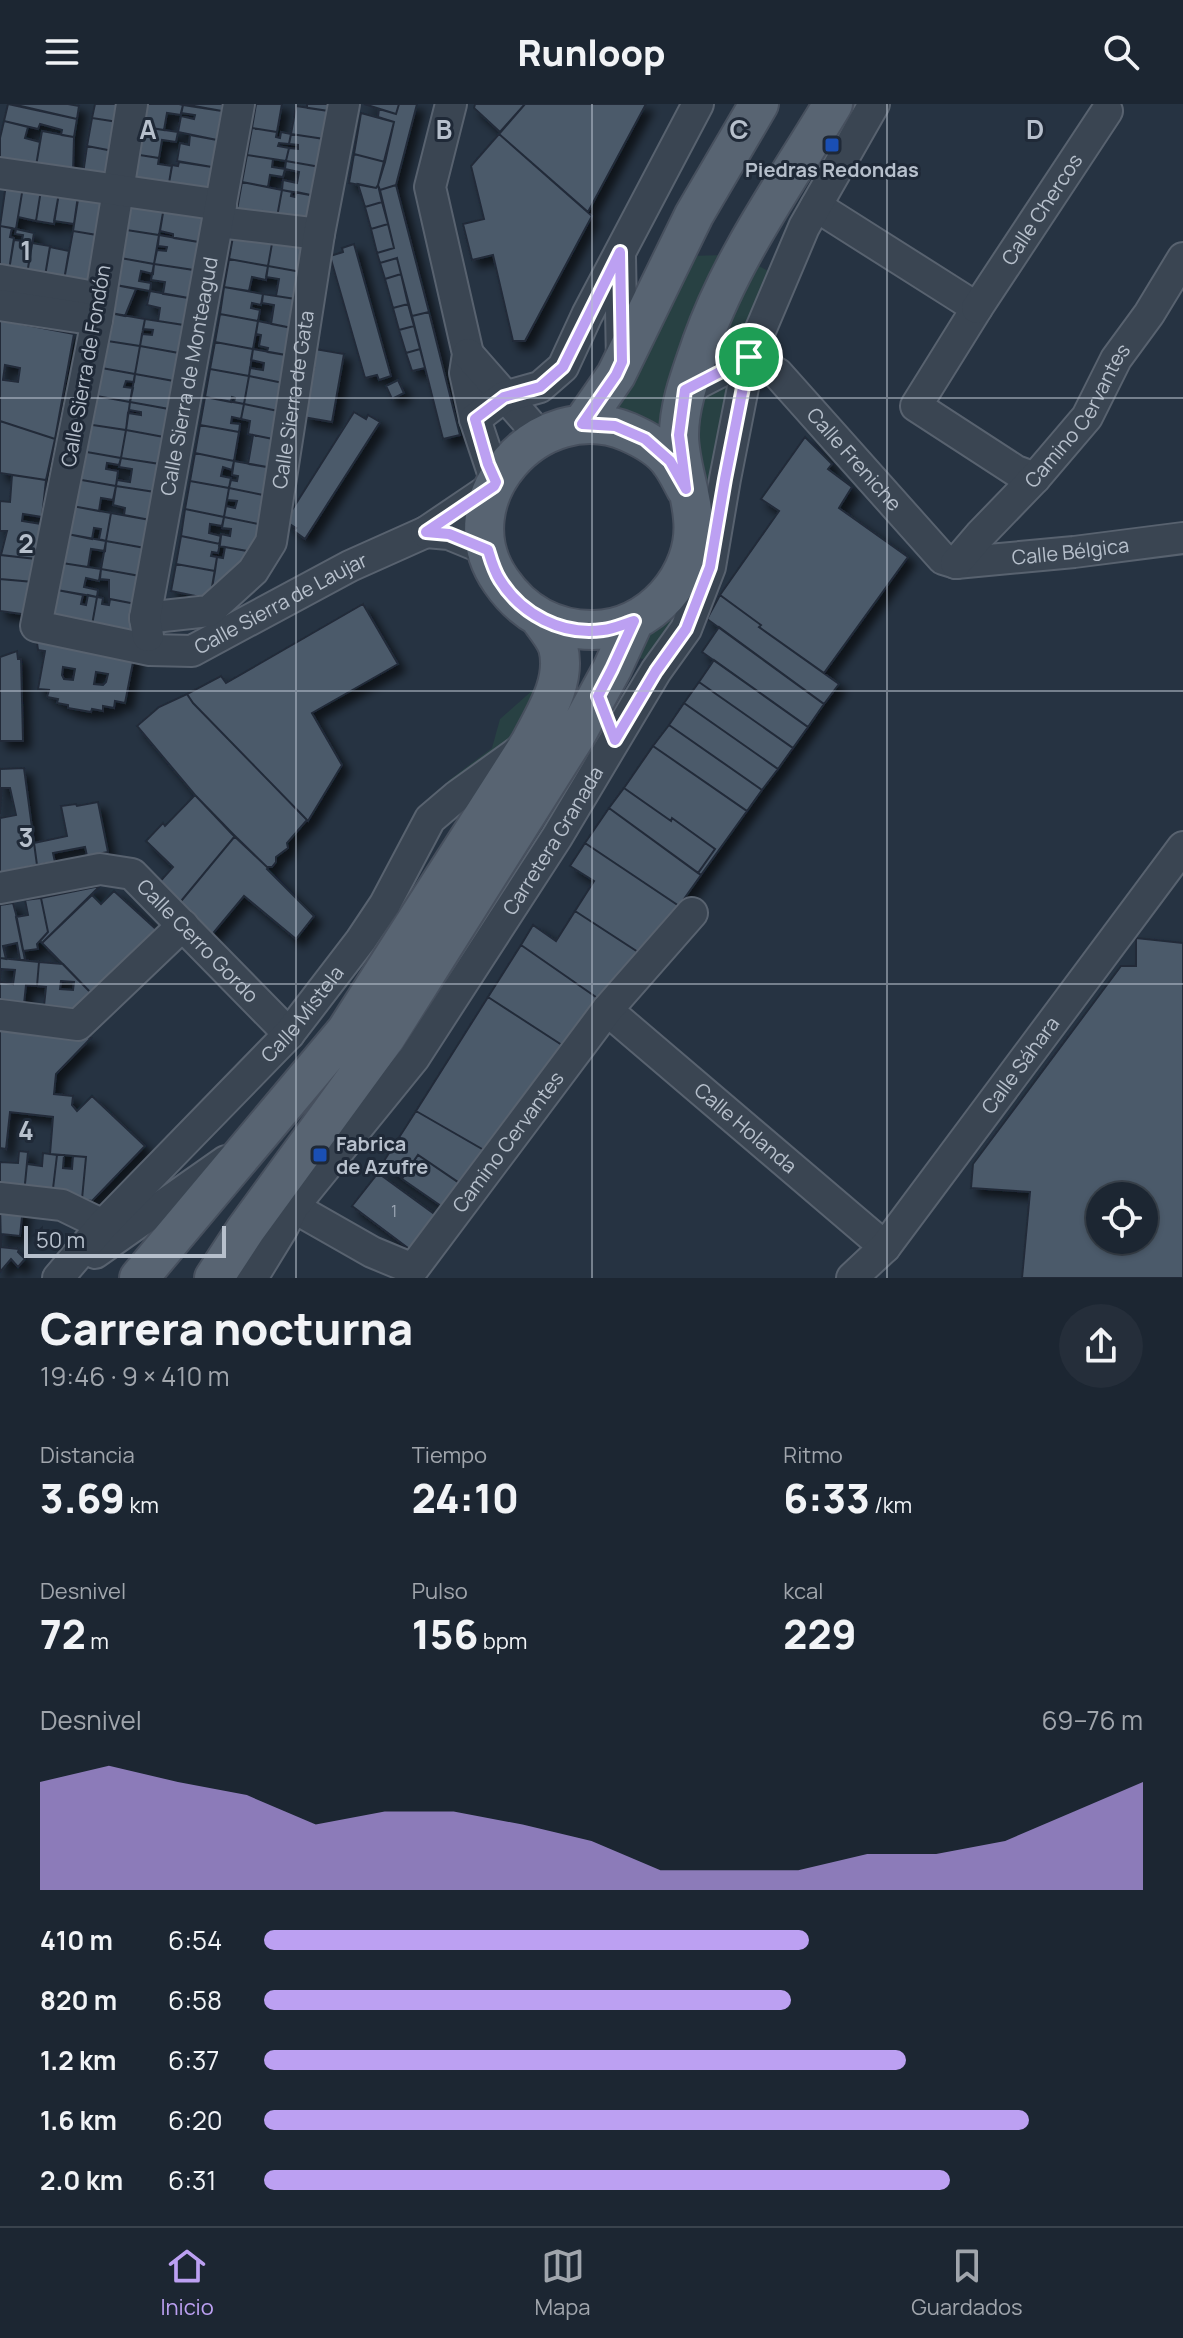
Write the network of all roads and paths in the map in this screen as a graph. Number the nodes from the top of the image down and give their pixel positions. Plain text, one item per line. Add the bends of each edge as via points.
1 (132, 104) edge
2 (239, 104) edge
3 (344, 104) edge
4 (451, 104) edge
5 (698, 104) edge
6 (759, 104) edge
7 (833, 104) edge
8 (874, 104) edge
9 (1107, 111) dead end
10 (0, 173) edge
11 (117, 189) junction
12 (816, 206) junction
13 (220, 214) junction
14 (319, 234) junction
15 (620, 252) junction
16 (1183, 258) edge
17 (0, 280) edge
18 (0, 305) edge
19 (977, 308) junction
20 (98, 309) junction
21 (468, 354) junction
22 (749, 357) junction
23 (622, 362) junction
24 (685, 390) junction
25 (504, 397) junction
26 (475, 419) junction
27 (582, 424) junction
28 (540, 436) junction
29 (1035, 478) junction
30 (495, 484) junction
31 (686, 489) junction
32 (426, 532) junction
33 (1183, 538) edge
34 (488, 550) junction
35 (956, 563) junction
36 (145, 618) junction
37 (541, 620) junction
38 (634, 621) junction
39 (36, 626) joint
40 (150, 650) junction
41 (598, 696) junction
42 (615, 740) junction
43 (530, 743) junction
44 (1183, 847) edge
45 (0, 888) edge
46 (692, 913) dead end
47 (183, 925) junction
48 (607, 1010) junction
49 (0, 1015) edge
50 (289, 1034) junction
51 (257, 1139) junction
52 (0, 1198) edge
53 (274, 1222) junction
54 (103, 1225) junction
55 (885, 1247) junction
56 (59, 1278) edge
57 (139, 1278) edge
58 (214, 1278) edge
59 (252, 1278) edge
60 (852, 1278) edge

1 - 11 street, Calle Sierra de Fondón
2 - 13 street, Calle Sierra de Monteagud
3 - 14 street, Calle Sierra de Gata
4 - 21 street via 430,187
5 - 15 street
6 - 23 main road via 694,215
7 - 24 main road, Carretera Granada via 719,300
8 - 12 street, Carretera Granada
9 - 19 street, Calle Chercos
10 - 11 street
11 - 13 street
11 - 20 street, Calle Sierra de Fondón
12 - 19 street
12 - 22 street, Carretera Granada
13 - 14 street
13 - 36 street, Calle Sierra de Monteagud
14 - 36 street, Calle Sierra de Gata via 271,542 253,571 209,611
15 - 23 street
15 - 25 street via 563,367 540,387
16 - 29 street, Camino Cervantes via 1116,359 1087,417
17 - 20 street
18 - 20 street
19 - 29 street, Calle Chercos via 916,406
20 - 39 street, Calle Sierra de Fondón
21 - 25 street
21 - 26 street via 465,373
22 - 24 street
22 - 35 street, Calle Freniche via 778,374 926,542 943,559
22 - 42 street, Carretera Granada via 710,567 686,629
23 - 27 main road
24 - 31 main road, Carretera Granada via 679,435
25 - 26 street
25 - 28 street
26 - 30 street
27 - 28 main road, Carretera Granada
27 - 31 main road, Carretera Granada via 615,426 645,439 670,461
28 - 30 main road, Carretera Granada via 517,453
29 - 35 street, Camino Cervantes
30 - 32 street, Calle Sierra de Laujar
30 - 34 main road, Carretera Granada via 486,518
31 - 38 main road, Carretera Granada via 694,519 691,551 680,580 660,604
32 - 34 street via 449,534
32 - 40 street, Calle Sierra de Laujar via 350,566 192,651
33 - 35 street, Calle Bélgica
34 - 37 main road, Carretera Granada via 499,578 517,602
36 - 40 street, Calle Sierra de Monteagud
37 - 38 main road, Carretera Granada via 572,630 603,630
37 - 43 main road, Carretera Granada via 557,645 560,668 553,699
38 - 41 main road, Carretera Granada
39 - 40 street, Calle Sierra de Laujar
41 - 42 street
41 - 53 main road, Carretera Granada
42 - 53 street, Carretera Granada via 414,1058
43 - 50 street, Calle Mistela via 430,819 385,904
43 - 51 main road, Carretera Granada via 346,1031
44 - 55 street, Calle Sáhara
45 - 47 street, Calle Cerro Gordo via 100,869 132,874
46 - 48 street, Camino Cervantes
47 - 49 street via 78,1025
47 - 50 street, Calle Cerro Gordo
48 - 53 street, Camino Cervantes via 413,1269
48 - 55 street, Calle Holanda
50 - 54 street, Calle Mistela
51 - 56 street
51 - 57 main road, Carretera Granada
52 - 54 street via 62,1205
53 - 58 main road, Carretera Granada
53 - 59 street, Carretera Granada
54 - 56 street, Calle Mistela
55 - 60 street, Calle Sáhara

